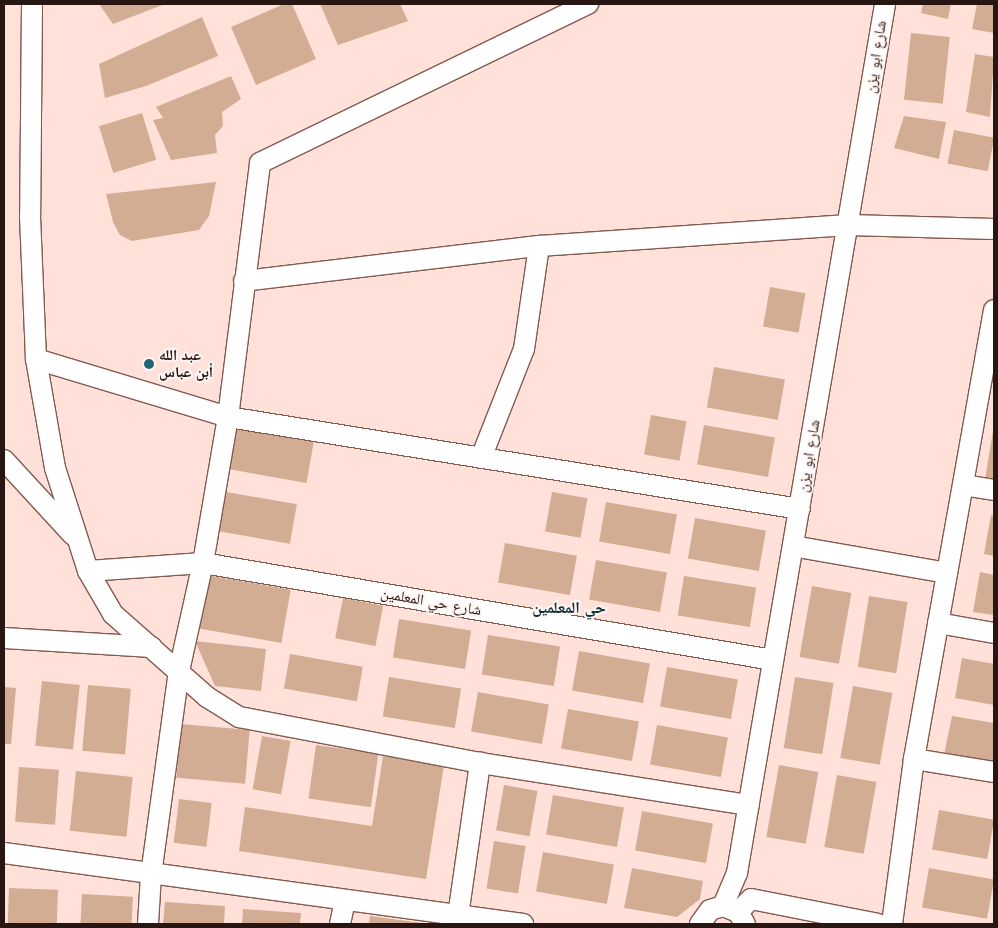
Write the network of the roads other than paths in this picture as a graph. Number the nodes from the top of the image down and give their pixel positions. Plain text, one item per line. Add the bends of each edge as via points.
1 (32, 4) edge
2 (588, 4) edge
3 (885, 4) edge
4 (848, 226) junction
5 (994, 229) edge
6 (539, 246) junction
7 (244, 281) junction
8 (994, 318) edge
9 (36, 359) junction
10 (228, 417) junction
11 (481, 458) junction
12 (4, 460) edge
13 (963, 485) junction
14 (994, 490) edge
15 (800, 509) junction
16 (78, 540) junction
17 (793, 546) junction
18 (203, 563) junction
19 (88, 571) junction
20 (947, 573) junction
21 (938, 623) junction
22 (994, 633) edge
23 (4, 638) edge
24 (152, 648) junction
25 (773, 660) junction
26 (179, 671) junction
27 (914, 759) junction
28 (480, 763) junction
29 (994, 772) edge
30 (749, 805) junction
31 (4, 853) edge
32 (151, 875) junction
33 (345, 901) junction
34 (736, 914) edge
35 (458, 916) junction
36 (148, 924) edge
37 (340, 924) edge
38 (519, 924) edge
39 (700, 924) edge
40 (878, 924) edge
41 (892, 924) edge

1 - 9 street via 30,216
2 - 7 street via 260,163
3 - 4 street, شارع ابو يزن
4 - 5 street
4 - 6 street
4 - 15 street, شارع ابو يزن
6 - 7 street
6 - 11 street via 524,350
7 - 10 street
8 - 13 street
9 - 10 street
9 - 16 street via 55,468
10 - 11 street
10 - 18 street
11 - 15 street
12 - 16 street
13 - 14 street
13 - 20 street
15 - 17 street, شارع ابو يزن
16 - 19 street
17 - 20 street
17 - 25 street, شارع ابو يزن
18 - 19 street, شارع حي المعلمين
18 - 25 street, شارع حي المعلمين
18 - 26 street
19 - 24 street via 113,614
20 - 21 street
21 - 22 street
21 - 27 street
23 - 24 street
24 - 26 street
25 - 30 street, شارع ابو يزن
26 - 28 street via 207,697 239,717
26 - 32 street
27 - 29 street
27 - 41 street
28 - 30 street
28 - 35 street
30 - 34 street, شارع ابو يزن via 737,873
31 - 32 street
32 - 33 street
32 - 36 street
33 - 35 street
33 - 37 street
34 - 39 street via 710,910
34 - 40 street via 751,900
35 - 38 street

